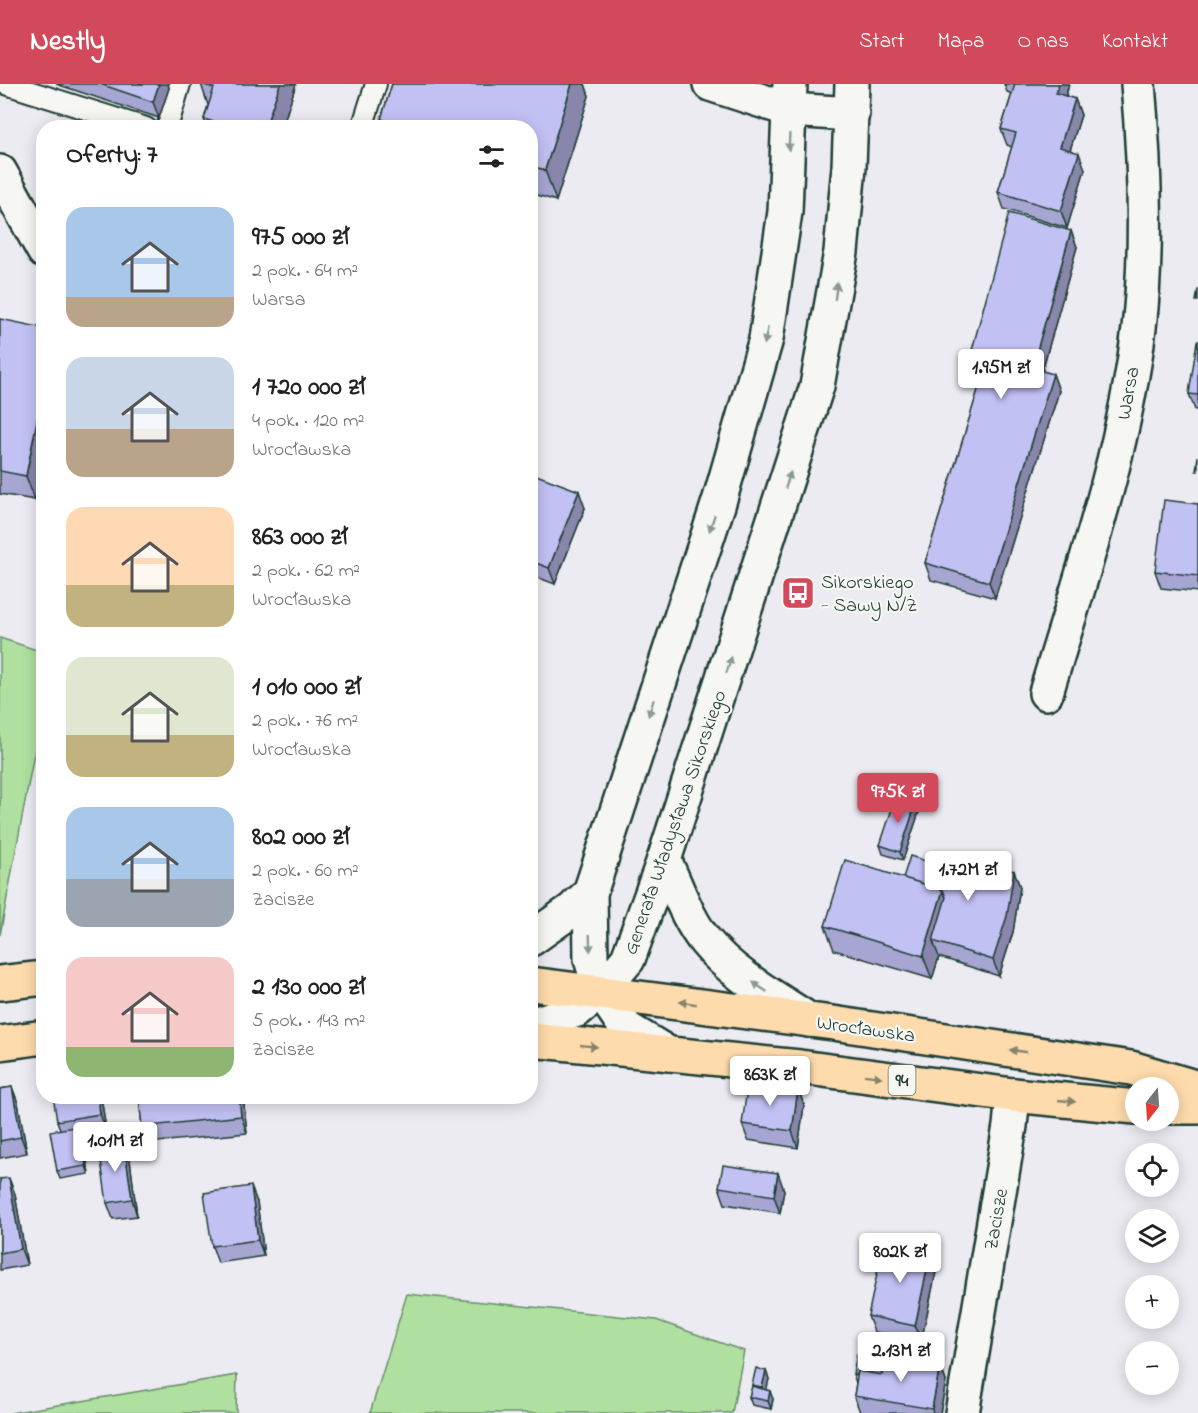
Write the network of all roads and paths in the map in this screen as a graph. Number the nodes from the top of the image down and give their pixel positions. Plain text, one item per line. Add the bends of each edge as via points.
1 (6, 84) edge
2 (180, 84) edge
3 (376, 84) edge
4 (710, 84) edge
5 (1138, 84) edge
6 (790, 97) edge
7 (852, 99) edge
8 (121, 120) edge
9 (169, 120) edge
10 (365, 120) edge
11 (0, 172) edge
12 (36, 237) edge
13 (1046, 693) dead end
14 (664, 860) junction
15 (590, 893) junction
16 (538, 934) edge
17 (36, 979) edge
18 (0, 983) edge
19 (538, 985) edge
20 (601, 991) junction
21 (809, 1020) junction
22 (538, 1023) edge
23 (36, 1038) edge
24 (538, 1041) edge
25 (0, 1043) edge
26 (669, 1054) junction
27 (1198, 1088) edge
28 (1013, 1095) junction
29 (1125, 1106) edge
30 (1179, 1107) edge
31 (1198, 1107) edge
32 (962, 1413) edge

1 - 8 lane
2 - 9 lane
3 - 10 lane
4 - 6 street
5 - 13 street, Warsa via 1145,243 1139,329 1116,454
6 - 7 street
6 -> 15 street, Generała Władysława Sikorskiego via 785,212 766,339 711,524
14 -> 7 street, Generała Władysława Sikorskiego via 817,386 841,252
11 - 12 street
14 - 20 street, Generała Władysława Sikorskiego via 628,959
21 -> 14 street via 738,972 706,942
15 - 16 street
15 -> 20 street, Generała Władysława Sikorskiego via 591,959
17 - 18 main road
19 - 20 main road, Wrocławska / 94
21 -> 20 main road, Wrocławska / 94
20 - 22 street via 576,1010
20 - 26 street via 626,1028
27 -> 21 main road, Wrocławska / 94 via 1131,1068
23 - 25 main road
24 -> 26 main road, 94
26 -> 28 main road, 94
28 -> 29 main road, 94
28 - 32 street, Zacisze
30 - 31 main road

